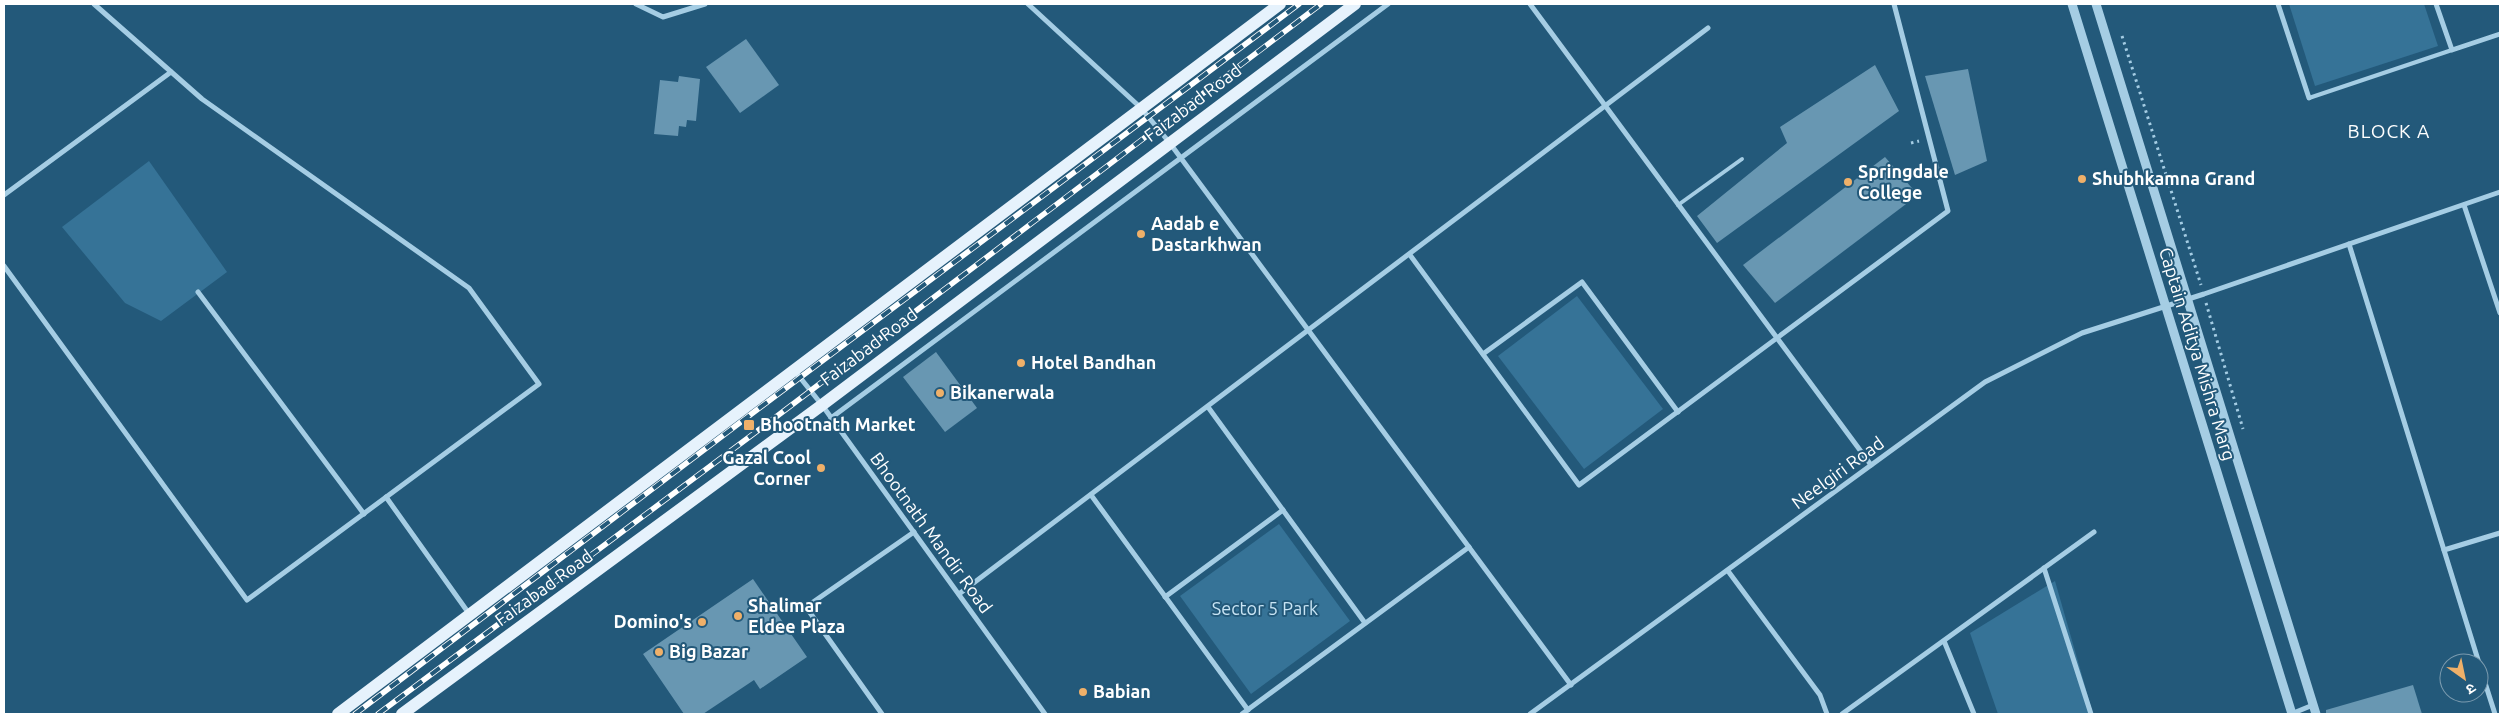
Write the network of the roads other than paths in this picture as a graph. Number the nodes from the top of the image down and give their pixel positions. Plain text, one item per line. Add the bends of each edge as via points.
1 (94, 4) edge
2 (636, 4) edge
3 (704, 4) edge
4 (1028, 4) edge
5 (1280, 4) edge
6 (1355, 4) edge
7 (1388, 4) edge
8 (1530, 4) edge
9 (1894, 4) edge
10 (2072, 4) edge
11 (2096, 4) edge
12 (2278, 4) edge
13 (2436, 4) edge
14 (1708, 28) dead end
15 (2500, 34) edge
16 (2452, 50) junction
17 (171, 72) junction
18 (2309, 98) joint
19 (1606, 107) junction
20 (1141, 108) junction
21 (1169, 142) junction
22 (1181, 158) junction
23 (1742, 159) dead end
24 (2500, 192) edge
25 (4, 194) edge
26 (1678, 205) junction
27 (2464, 205) junction
28 (2349, 244) junction
29 (1410, 255) junction
30 (4, 266) edge
31 (198, 292) dead end
32 (2188, 299) junction
33 (2165, 305) junction
34 (2500, 313) edge
35 (1309, 331) junction
36 (1776, 338) junction
37 (1483, 354) junction
38 (794, 370) junction
39 (822, 405) junction
40 (1208, 407) junction
41 (1678, 412) junction
42 (831, 418) junction
43 (1871, 465) junction
44 (1090, 495) junction
45 (386, 497) junction
46 (1282, 510) junction
47 (364, 514) junction
48 (914, 532) junction
49 (2094, 532) dead end
50 (2500, 533) edge
51 (1469, 547) junction
52 (2444, 550) junction
53 (2044, 568) junction
54 (1728, 571) junction
55 (959, 594) junction
56 (1165, 596) junction
57 (470, 614) junction
58 (1365, 623) junction
59 (1944, 640) junction
60 (2476, 653) edge
61 (1571, 684) junction
62 (2489, 695) edge
63 (1248, 710) junction
64 (2315, 710) edge
65 (342, 713) edge
66 (402, 714) edge
67 (882, 714) edge
68 (1044, 714) edge
69 (1242, 714) edge
70 (1530, 714) edge
71 (1827, 714) edge
72 (1842, 714) edge
73 (1974, 714) edge
74 (2091, 714) edge
75 (2292, 714) edge
76 (2495, 714) edge

1 - 17 street
2 - 3 street via 663,17
4 - 20 street
5 - 20 main road, Faizabad Road
6 - 21 main road, Faizabad Road
7 - 22 street
8 - 19 street
9 - 36 street via 1948,211
10 - 33 street, Captain Aditya Mishra Marg
11 - 32 street, Captain Aditya Mishra Marg
12 - 18 street
13 - 16 street
14 - 19 street
15 - 16 street
16 - 18 lane
17 - 25 street
17 - 45 street via 202,99 469,288 539,384
19 - 26 street
19 - 29 street
20 - 21 street
20 - 38 main road, Faizabad Road
21 - 22 street
21 - 39 main road, Faizabad Road
22 - 35 street
22 - 42 street
23 - 26 lane
24 - 27 street, Neelgiri Road
26 - 36 street
27 - 28 street, Neelgiri Road
27 - 34 street
28 - 32 street, Neelgiri Road
28 - 52 street
29 - 35 street
29 - 37 street
30 - 47 street via 247,600
31 - 47 street
32 - 33 street, Neelgiri Road
32 - 64 street, Captain Aditya Mishra Marg
33 - 43 street, Neelgiri Road via 2082,333 1985,382
33 - 75 street, Captain Aditya Mishra Marg
35 - 40 street
35 - 51 street
36 - 41 street
36 - 43 street
37 - 41 street via 1582,282
37 - 41 street via 1580,485
38 - 39 street, Bhootnath Mandir Road
38 - 57 main road, Faizabad Road
39 - 42 street, Bhootnath Mandir Road
39 - 66 main road, Faizabad Road
40 - 44 street
40 - 46 street
42 - 48 street, Bhootnath Mandir Road
43 - 54 street, Neelgiri Road
44 - 55 street
44 - 56 street
45 - 47 street
45 - 57 street
46 - 56 street
46 - 58 street
48 - 55 street, Bhootnath Mandir Road
48 - 67 street via 806,607
49 - 53 street
50 - 52 street
51 - 58 street
51 - 61 street
52 - 60 street
53 - 59 street
53 - 74 street
54 - 61 street, Neelgiri Road
54 - 71 street via 1820,696
55 - 68 street, Bhootnath Mandir Road
56 - 63 street
57 - 65 main road, Faizabad Road
58 - 63 street
59 - 72 street
59 - 73 street
61 - 70 street, Neelgiri Road
62 - 76 street
63 - 69 street
64 - 75 street

